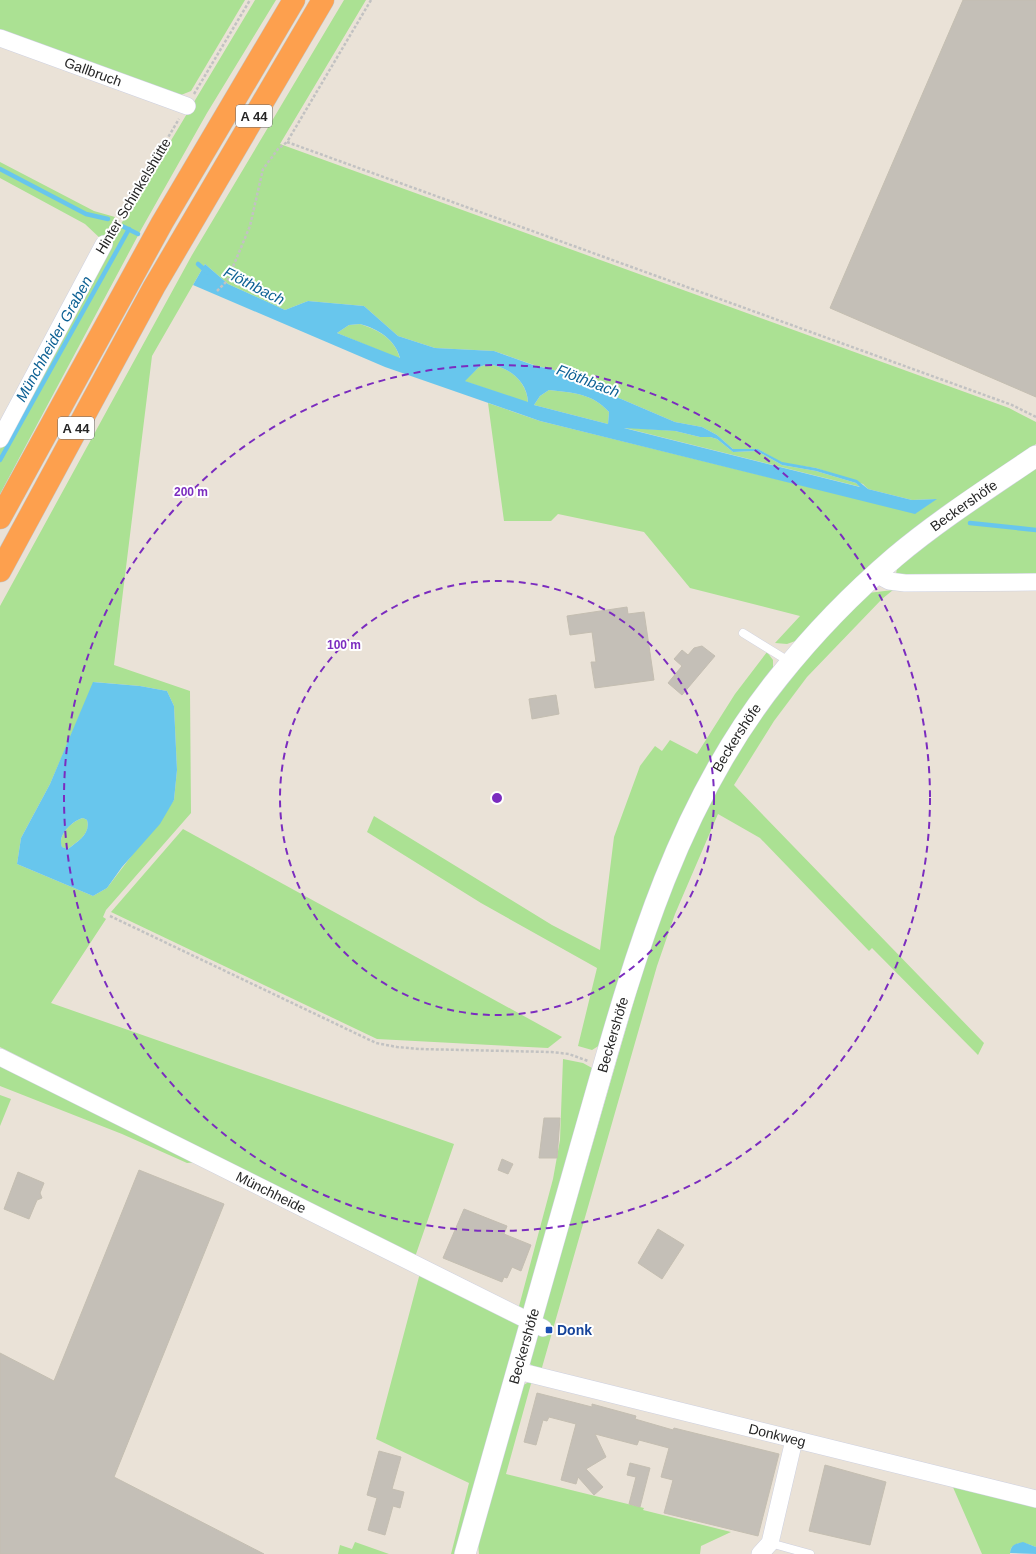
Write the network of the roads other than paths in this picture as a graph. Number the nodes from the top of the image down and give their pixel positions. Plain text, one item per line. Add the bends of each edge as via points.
1 (294, 0) edge
2 (323, 0) edge
3 (0, 38) edge
4 (187, 106) road end
5 (104, 244) road end
6 (0, 439) edge
7 (1036, 456) edge
8 (0, 518) edge
9 (0, 571) edge
10 (876, 574) junction
11 (1036, 582) edge
12 (743, 633) dead end
13 (791, 662) junction
14 (0, 1057) edge
15 (537, 1326) junction
16 (518, 1371) junction
17 (794, 1440) junction
18 (1036, 1499) edge
19 (765, 1549) edge
20 (465, 1554) edge
21 (810, 1554) edge

1 - 8 highway, A 44 via 133,274
2 - 9 highway, A 44 via 154,287
3 - 4 street, Gallbruch
5 - 6 street, Hinter Schinkelshütte
7 - 10 street, Beckershöfe via 939,523
10 - 11 street via 899,583
10 - 13 street, Beckershöfe
12 - 13 lane
13 - 15 street, Beckershöfe via 735,738 708,785 667,871 649,919 603,1068
14 - 15 street, Münchheide
15 - 16 street, Beckershöfe
16 - 17 street, Donkweg
16 - 20 street, Beckershöfe
17 - 18 street, Donkweg
17 - 19 street
19 - 21 lane

